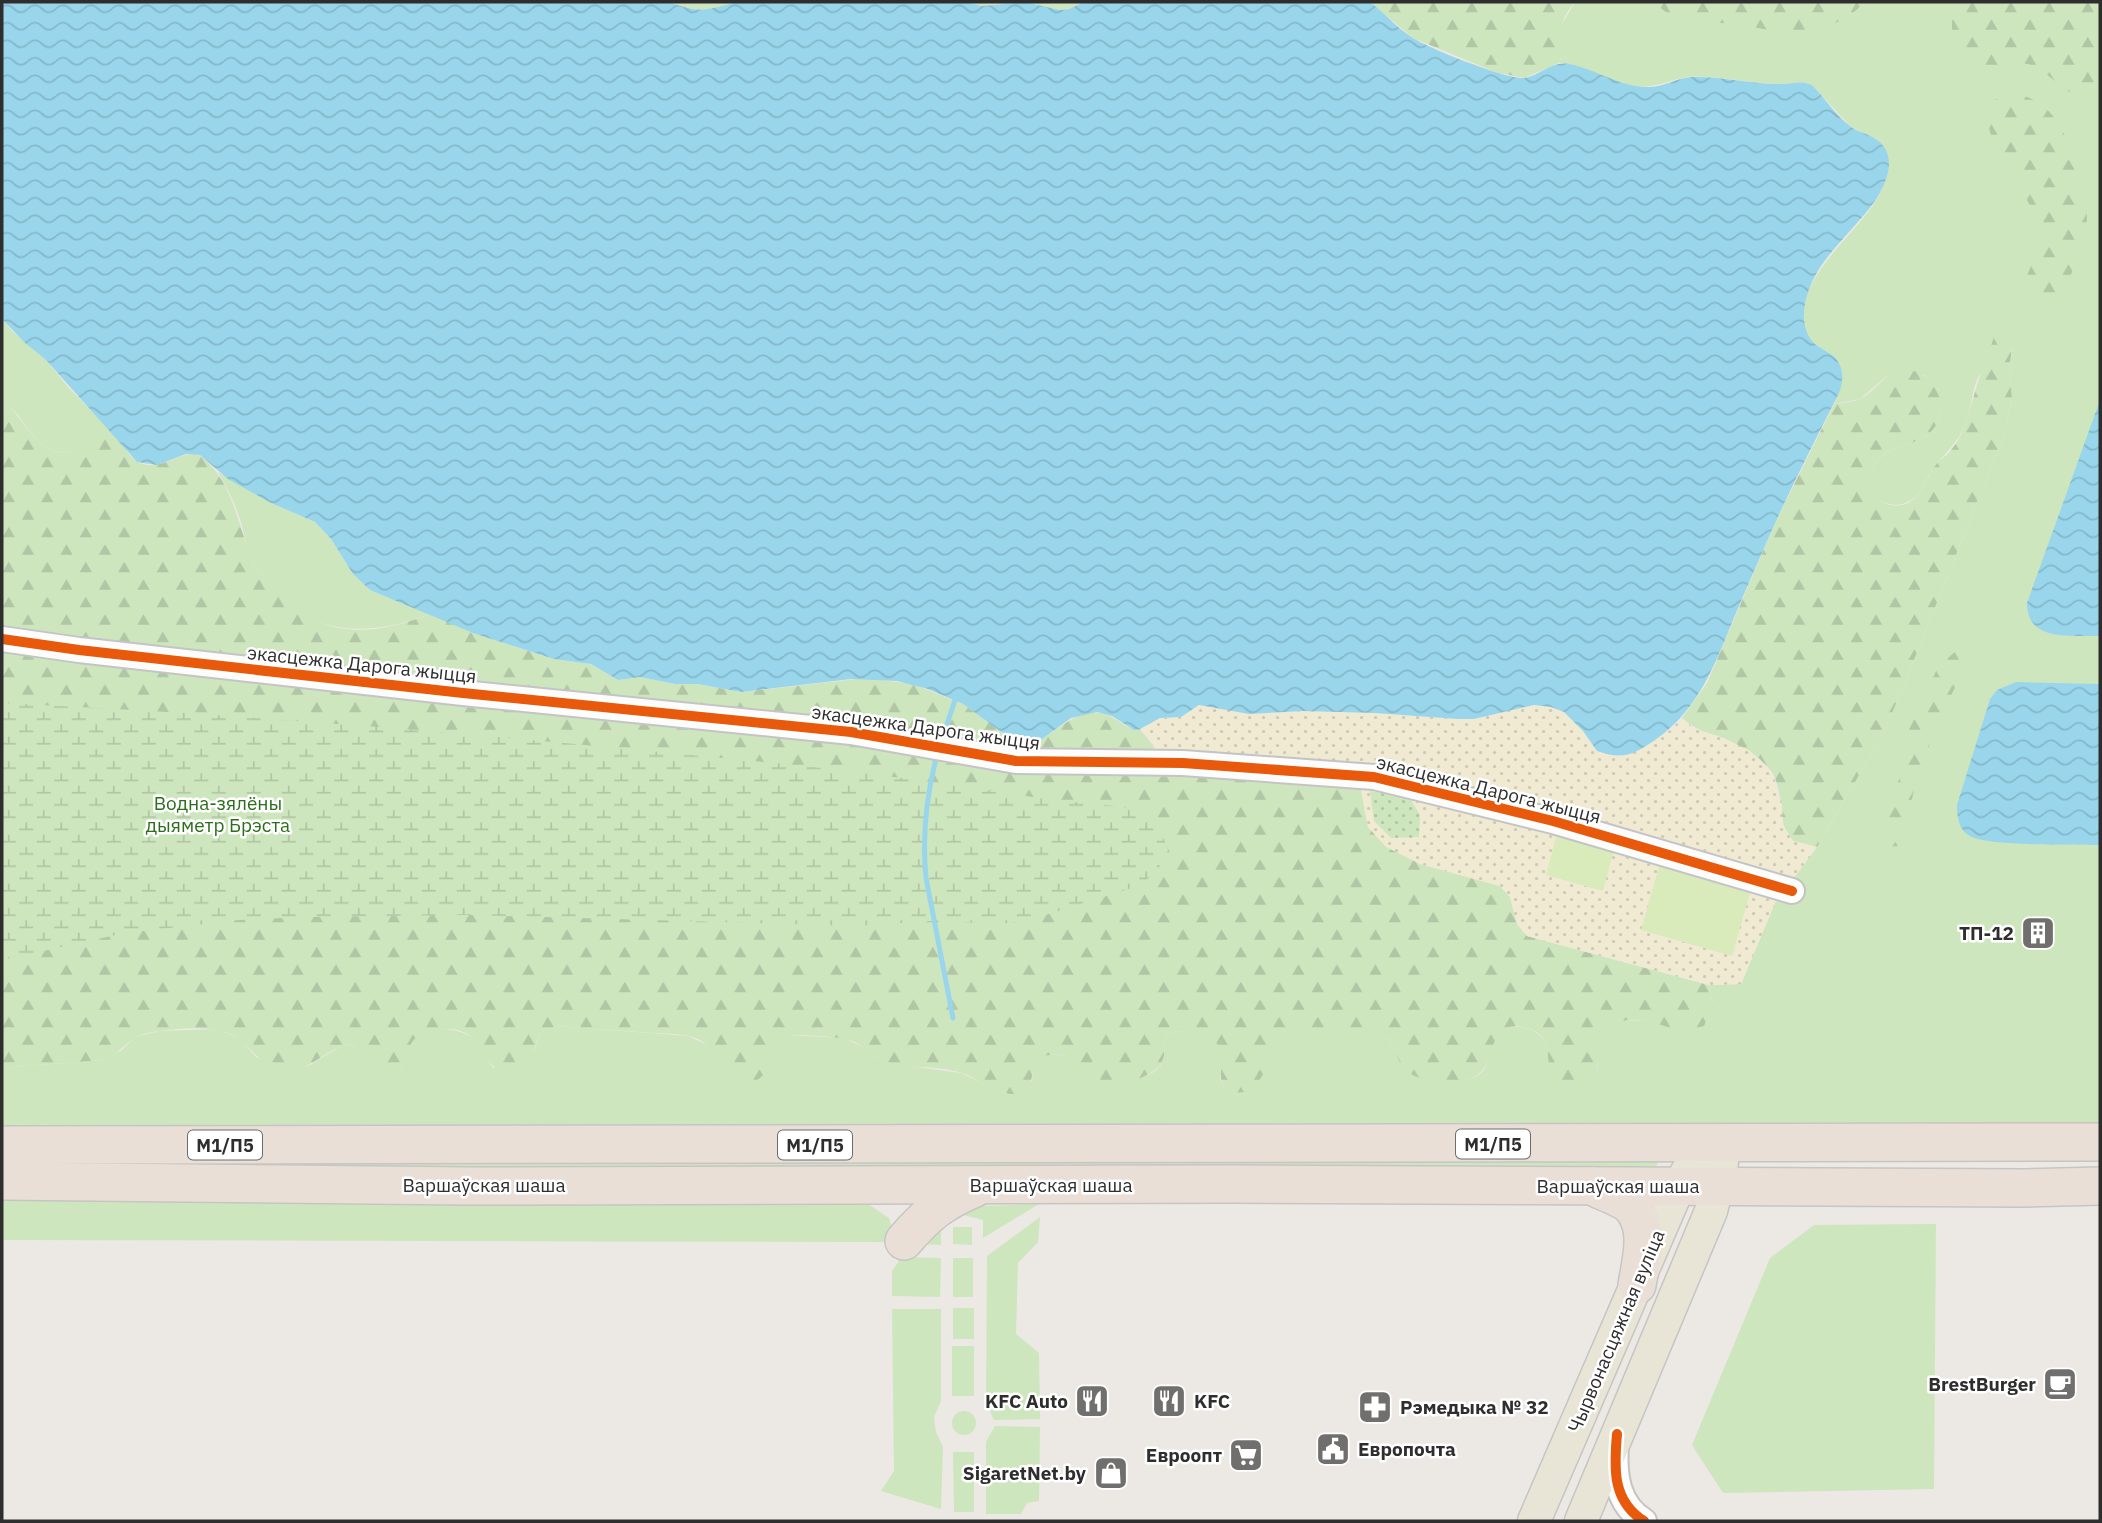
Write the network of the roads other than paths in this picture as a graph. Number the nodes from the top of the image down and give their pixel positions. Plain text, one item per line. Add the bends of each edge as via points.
1 (2, 639) edge
2 (1792, 891) dead end
3 (2100, 1142) edge
4 (1714, 1143) junction
5 (7, 1145) edge
6 (104, 1146) junction
7 (7, 1181) edge
8 (105, 1182) junction
9 (983, 1185) junction
10 (858, 1186) junction
11 (1591, 1186) junction
12 (1679, 1186) junction
13 (1718, 1186) junction
14 (2100, 1186) edge
15 (1637, 1285) junction
16 (1617, 1434) junction
17 (1534, 1521) edge
18 (1581, 1521) edge
19 (1644, 1521) edge

1 - 2 street, экасцежка Дарога жыцця via 463,694 851,732 1016,761 1182,763 1374,777 1553,821
3 - 4 highway, Варшаўская шаша / М1/П5
4 - 6 highway, Варшаўская шаша / М1/П5
4 - 12 main road, Чырвонасцяжная вуліца
4 - 13 main road
5 - 6 highway, Варшаўская шаша / М1/П5
5 - 7 highway
6 - 8 highway
7 - 8 highway, Варшаўская шаша / М1/П5
8 - 10 highway, Варшаўская шаша / М1/П5
9 - 10 highway, Варшаўская шаша / М1/П5
9 - 10 highway via 936,1208 904,1241 894,1209 884,1198
9 - 11 highway, Варшаўская шаша / М1/П5
11 - 12 highway, Варшаўская шаша / М1/П5
11 - 15 highway via 1631,1205 1643,1229
12 - 13 highway, Варшаўская шаша / М1/П5
12 - 15 main road, Чырвонасцяжная вуліца
13 - 14 highway, Варшаўская шаша / М1/П5
13 - 16 main road
15 - 17 main road, Чырвонасцяжная вуліца
16 - 18 main road
16 - 19 street via 1617,1486 1625,1504

